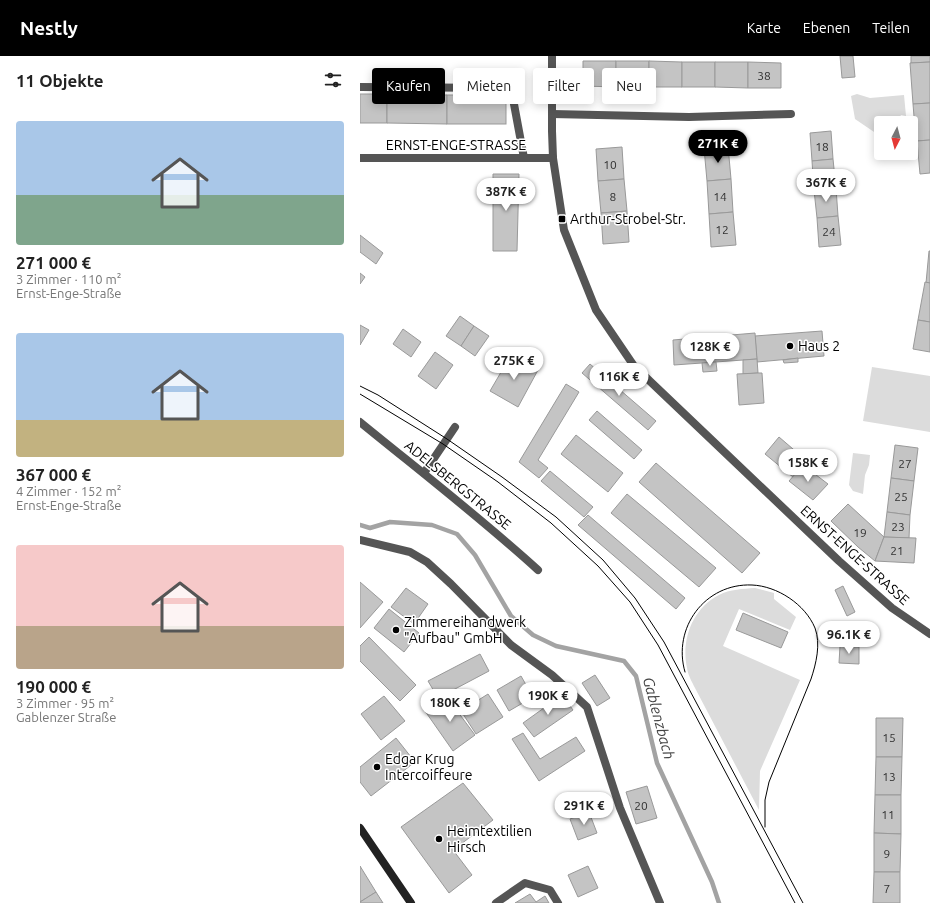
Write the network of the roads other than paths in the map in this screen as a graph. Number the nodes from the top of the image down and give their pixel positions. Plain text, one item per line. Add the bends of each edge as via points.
1 (552, 56) edge
2 (360, 87) edge
3 (552, 114) junction
4 (791, 114) dead end
5 (360, 158) edge
6 (524, 158) junction
7 (553, 158) junction
8 (360, 422) edge
9 (455, 427) dead end
10 (424, 473) junction
11 (360, 540) edge
12 (538, 570) dead end
13 (930, 634) edge
14 (360, 828) edge
15 (411, 903) edge
16 (496, 903) edge
17 (558, 903) edge
18 (660, 903) edge

1 - 3 street, ERNST-ENGE-STRASSE
2 - 6 street via 512,88
3 - 4 street via 689,117
3 - 7 street, ERNST-ENGE-STRASSE
5 - 6 street, ERNST-ENGE-STRASSE
6 - 7 street, ERNST-ENGE-STRASSE
7 - 13 street, ERNST-ENGE-STRASSE via 564,230 596,310 634,366 839,561 892,608
8 - 10 street, ADELSBERGSTRASSE
9 - 10 street
10 - 12 street, ADELSBERGSTRASSE
11 - 18 street via 410,552 427,562 511,645 552,675 587,707 620,808
14 - 15 main road
16 - 17 street via 525,883 550,890

